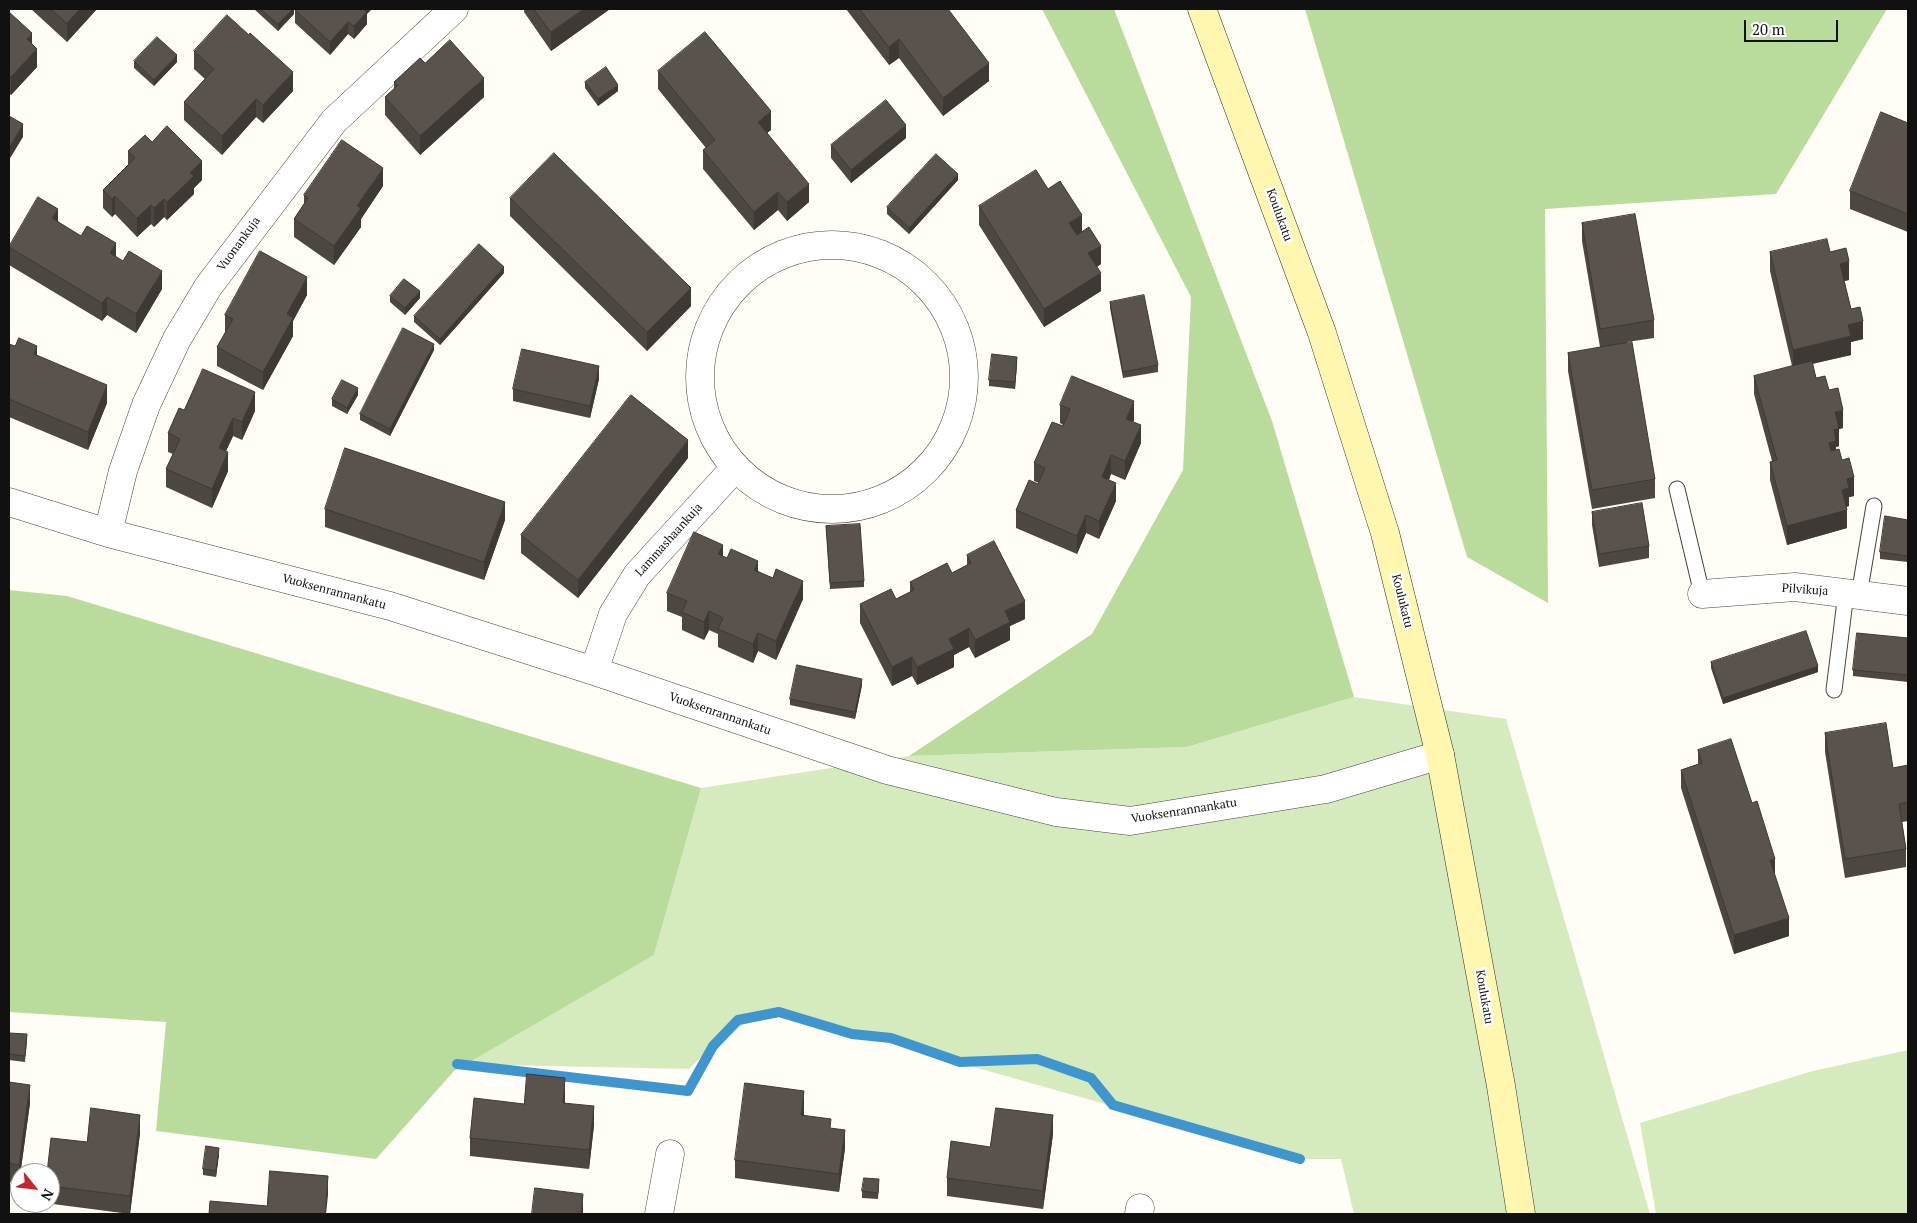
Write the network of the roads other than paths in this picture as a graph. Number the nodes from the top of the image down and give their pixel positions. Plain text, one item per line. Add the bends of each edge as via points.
1 (454, 9) edge
2 (1202, 9) edge
3 (733, 470) junction
4 (1677, 489) dead end
5 (9, 502) edge
6 (1874, 506) dead end
7 (108, 533) junction
8 (1702, 594) joint
9 (1852, 594) junction
10 (1908, 601) edge
11 (594, 671) junction
12 (1834, 690) dead end
13 (1440, 755) junction
14 (670, 1154) dead end
15 (659, 1214) edge
16 (1521, 1214) edge

1 - 7 street, Vuonankuja via 334,122 208,287 177,339 146,405
2 - 13 street, Koulukatu via 1322,333 1385,533
3 - 3 street via 777,497 820,509 864,505 905,487 938,456 960,408 964,372 955,328 932,290 898,261 856,246 812,245 769,260 734,287 707,331 699,381 711,430
3 - 11 street, Lammashaankuja via 637,575 613,614
4 - 8 lane
5 - 7 street, Vuoksenrannankatu
6 - 9 lane
7 - 11 street, Vuoksenrannankatu via 390,606
8 - 9 street, Pilvikuja via 1795,587
9 - 10 street, Pilvikuja
9 - 12 lane
11 - 13 street, Vuoksenrannankatu via 887,770 1056,812 1130,821 1326,789
13 - 16 street, Koulukatu via 1501,1086
14 - 15 street

